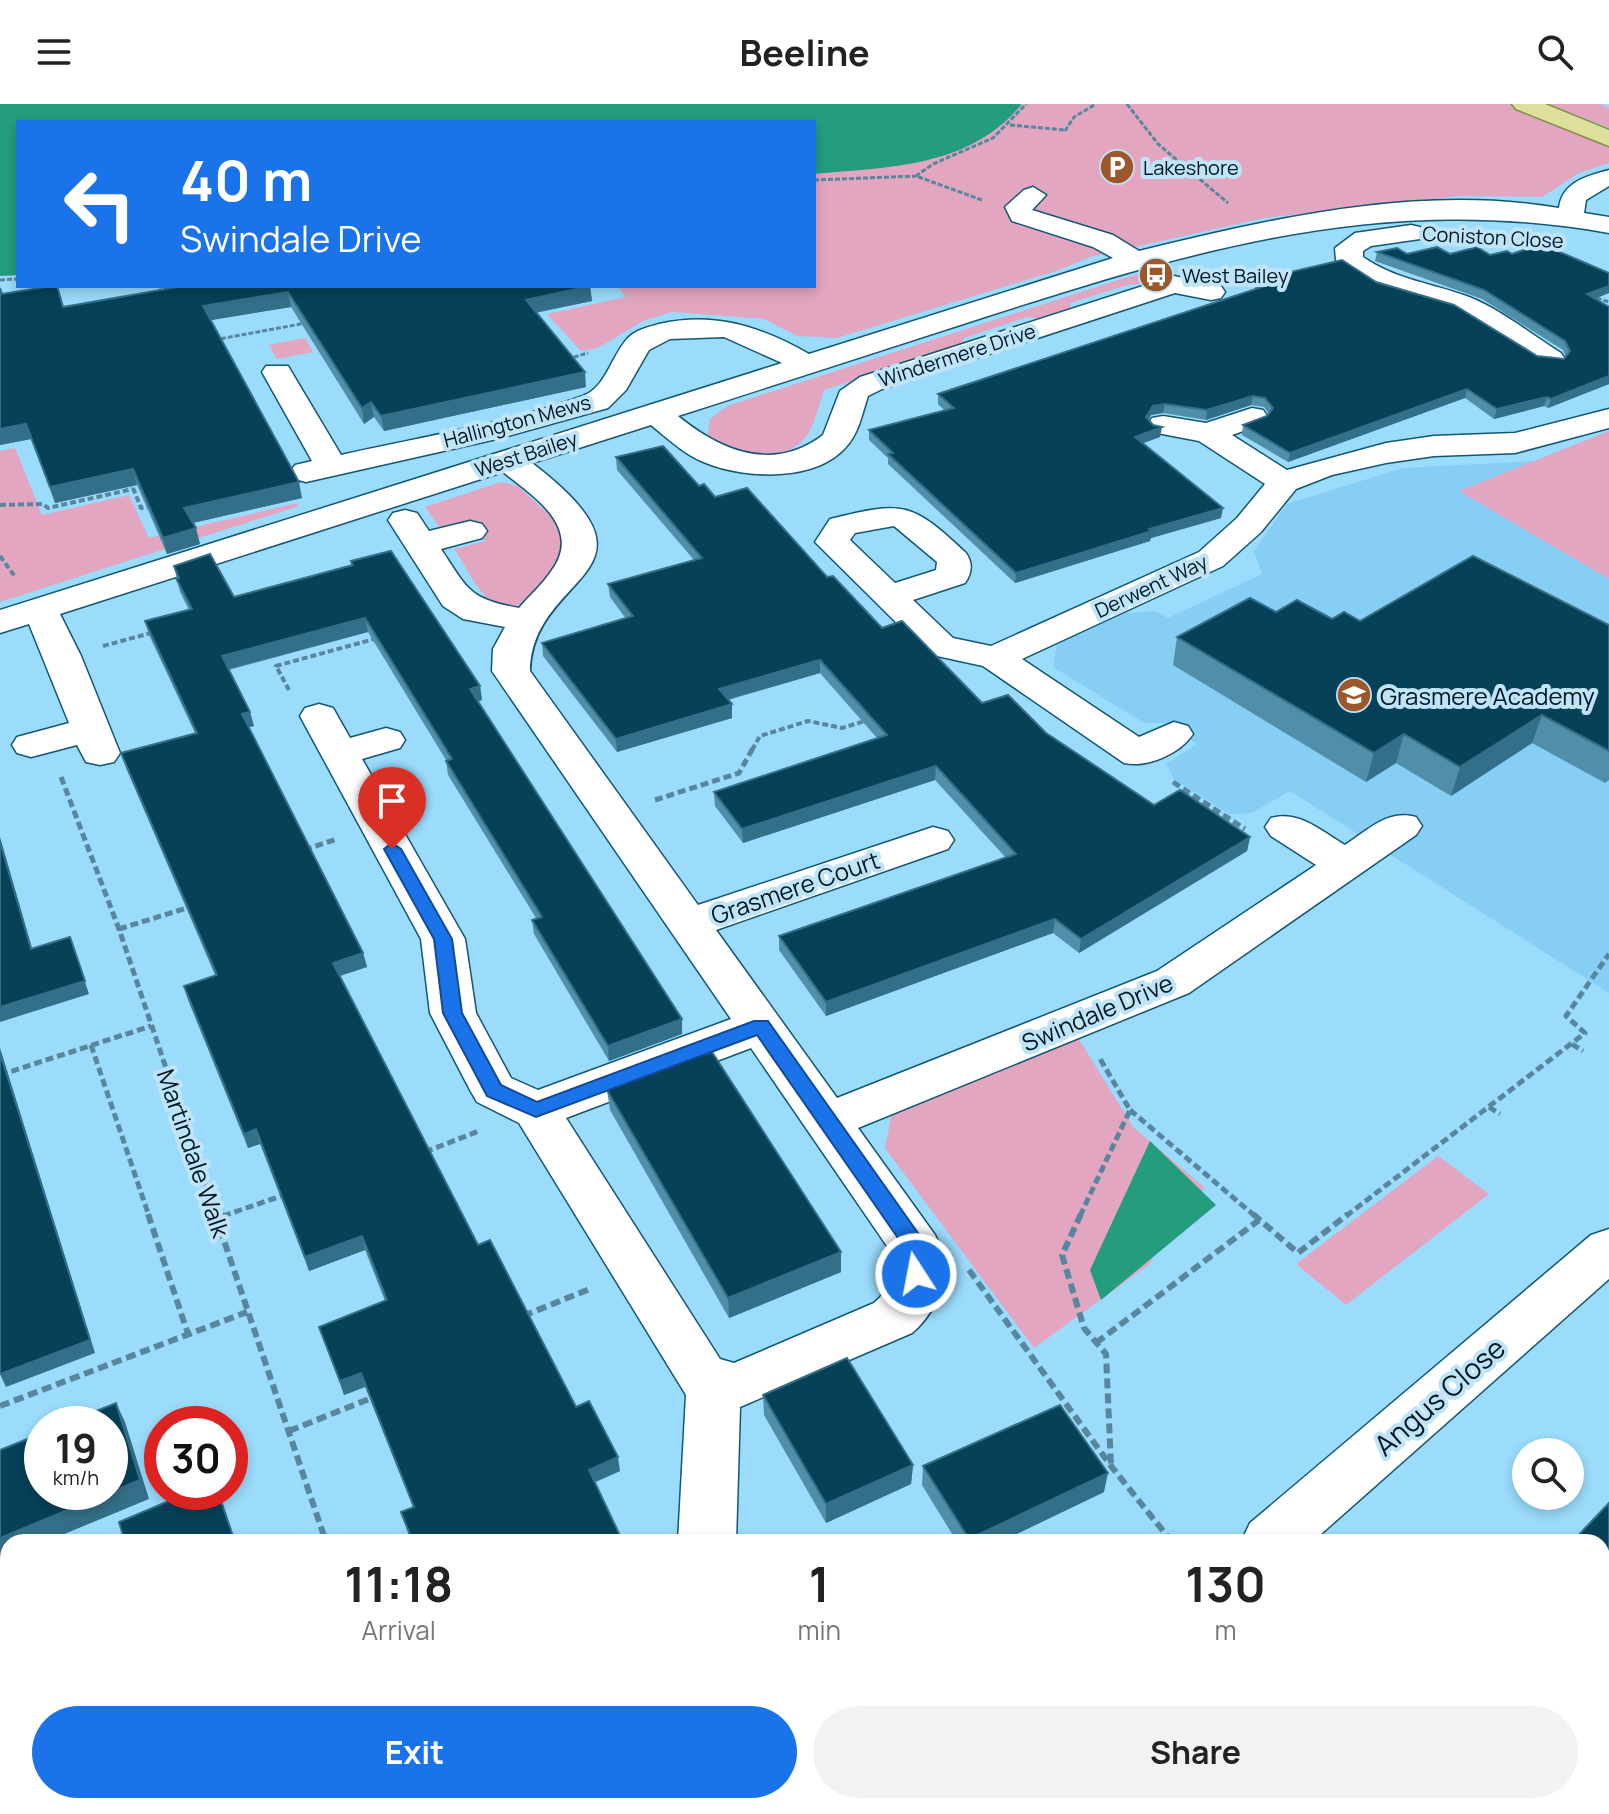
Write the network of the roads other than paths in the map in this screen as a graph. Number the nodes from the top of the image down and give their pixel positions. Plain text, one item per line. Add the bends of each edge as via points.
1 (1524, 104) edge
2 (1609, 139) edge
3 (1609, 178) edge
4 (1027, 205) road end
5 (1571, 216) junction
6 (1609, 225) edge
7 (1609, 247) edge
8 (1135, 260) junction
9 (1211, 292) dead end
10 (1543, 347) dead end
11 (807, 365) junction
12 (277, 372) dead end
13 (655, 413) junction
14 (1252, 417) dead end
15 (1609, 418) edge
16 (1163, 425) edge
17 (1208, 433) junction
18 (508, 460) junction
19 (1284, 482) junction
20 (470, 531) dead end
21 (888, 596) dead end
22 (40, 609) junction
23 (526, 620) junction
24 (0, 622) edge
25 (995, 658) junction
26 (1174, 734) dead end
27 (386, 740) dead end
28 (44, 755) road end
29 (1402, 826) dead end
30 (1285, 827) dead end
31 (919, 857) dead end
32 (1334, 872) junction
33 (690, 923) junction
34 (761, 1026) junction
35 (536, 1110) junction
36 (827, 1121) junction
37 (1601, 1270) edge
38 (714, 1383) junction
39 (707, 1534) edge
40 (1280, 1534) edge

1 - 2 main road
3 - 5 street via 1589,184 1573,197
4 - 8 street
5 - 6 street, West Bailey
5 - 8 street, West Bailey via 1367,213 1259,229
7 - 10 street, Coniston Close via 1435,231 1383,235 1349,248 1350,260 1371,275 1460,303
8 - 11 street, West Bailey
9 - 13 street, Windermere Drive via 1174,284 871,383 855,391 837,439 797,459 726,459 702,449
11 - 12 street, Hallington Mews via 740,330 710,326 661,333 636,346 609,393 597,401 501,429 319,469
11 - 13 street, West Bailey
13 - 18 street, West Bailey
14 - 17 street
15 - 19 street via 1515,443 1386,453
16 - 17 street
17 - 19 street
18 - 22 street, West Bailey
18 - 23 street via 572,518 579,543 571,572
19 - 25 street, Derwent Way via 1249,525 1211,559
20 - 23 street via 413,532 456,598 476,611
21 - 25 street via 941,646
22 - 24 street, West Bailey
22 - 28 street via 95,741
23 - 33 street via 512,641 511,671
25 - 26 street via 1138,754
27 - 35 street via 329,734 443,939 453,1013 494,1090
29 - 32 street, Swindale Drive
30 - 32 street
31 - 33 street, Grasmere Court
32 - 36 street, Swindale Drive via 1173,982
33 - 34 street
34 - 35 street
34 - 36 street
35 - 38 street via 686,1358 702,1378
36 - 38 street via 917,1249 917,1289 909,1306 893,1318 755,1379 734,1386
37 - 40 street, Angus Close
38 - 39 street

